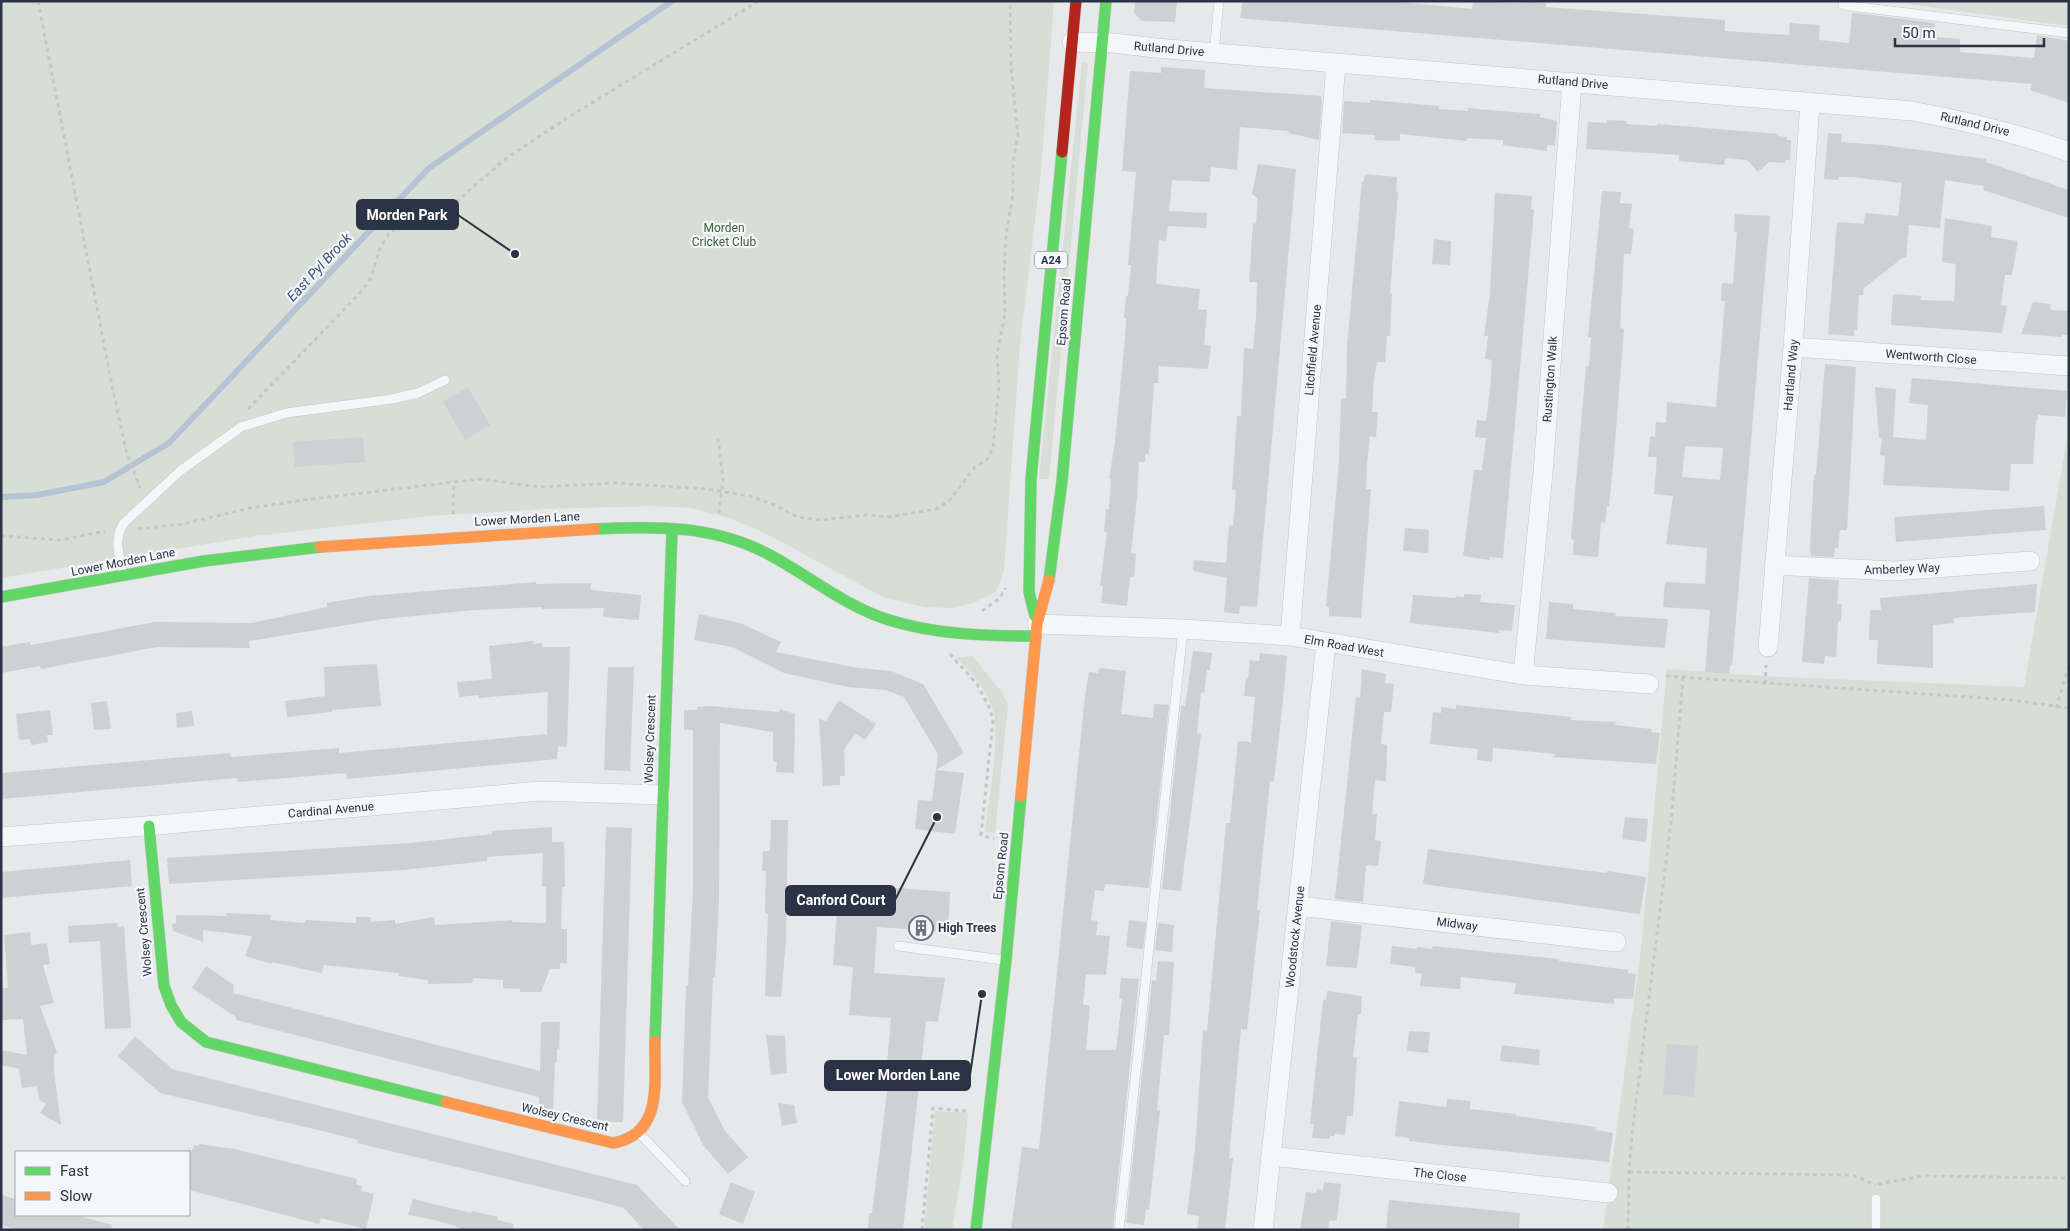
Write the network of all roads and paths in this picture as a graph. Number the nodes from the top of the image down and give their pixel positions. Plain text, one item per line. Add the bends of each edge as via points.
1 (38, 1) edge
2 (759, 1) edge
3 (1010, 1) edge
4 (1076, 1) edge
5 (1106, 1) edge
6 (1219, 1) edge
7 (1843, 5) dead end
8 (2069, 33) edge
9 (1072, 42) junction
10 (1102, 43) junction
11 (1214, 53) junction
12 (1336, 64) junction
13 (1572, 82) junction
14 (1810, 102) junction
15 (2069, 152) edge
16 (1794, 347) junction
17 (2069, 366) edge
18 (445, 380) dead end
19 (246, 411) dead end
20 (718, 438) dead end
21 (139, 481) dead end
22 (454, 482) junction
23 (722, 492) junction
24 (672, 529) junction
25 (118, 531) junction
26 (713, 533) junction
27 (1, 536) edge
28 (453, 537) junction
29 (2030, 561) dead end
30 (1774, 565) junction
31 (124, 575) junction
32 (1008, 581) dead end
33 (1, 598) edge
34 (978, 612) dead end
35 (1182, 628) junction
36 (1037, 630) junction
37 (1290, 636) junction
38 (1326, 643) junction
39 (1768, 647) dead end
40 (949, 652) dead end
41 (2069, 666) edge
42 (1523, 675) junction
43 (1683, 678) junction
44 (1649, 684) joint
45 (2056, 708) junction
46 (2069, 708) edge
47 (661, 795) junction
48 (148, 826) junction
49 (1, 837) edge
50 (1000, 840) dead end
51 (1298, 906) junction
52 (1616, 942) dead end
53 (898, 946) dead end
54 (1006, 960) junction
55 (972, 1111) dead end
56 (640, 1134) junction
57 (1271, 1156) junction
58 (1629, 1172) junction
59 (2069, 1178) edge
60 (685, 1181) dead end
61 (1876, 1184) junction
62 (1608, 1193) dead end
63 (1876, 1199) joint
64 (922, 1230) edge
65 (976, 1230) edge
66 (1119, 1230) edge
67 (1263, 1230) edge
68 (1628, 1230) edge
69 (1876, 1230) edge

1 - 21 path via 126,450
2 - 19 path via 535,139 504,160 440,216 405,224 390,232 380,248 371,278 360,293
3 - 23 path via 1011,67 1018,136 1006,235 1005,314 997,354 999,386 993,447 988,459 976,467 950,501 936,509 889,517 867,515 820,520 797,517 750,496
4 - 9 main road, Epsom Road / A24
5 - 10 main road, Epsom Road / A24
6 - 11 lane
7 - 8 lane
9 - 10 street, Rutland Drive
9 - 36 main road, Epsom Road / A24 via 1030,479 1028,592
10 - 11 street, Rutland Drive
10 - 36 main road, Epsom Road / A24 via 1062,481 1047,593
11 - 12 street, Rutland Drive
12 - 13 street, Rutland Drive
12 - 37 street, Litchfield Avenue
13 - 14 street, Rutland Drive
13 - 42 street, Rustington Walk via 1543,474
14 - 15 street, Rutland Drive via 1912,111 1969,121
14 - 16 street, Hartland Way
16 - 17 street, Wentworth Close
16 - 30 street, Hartland Way
18 - 25 lane via 418,393 392,400 286,413 241,427 180,471 142,504
20 - 23 path
22 - 23 path via 480,480 541,487 616,483
22 - 25 path via 303,500 182,524
22 - 28 path
23 - 26 path
24 - 26 main road, Lower Morden Lane
24 - 28 main road, Lower Morden Lane via 622,528
24 - 47 main road, Wolsey Crescent
25 - 27 path via 61,540
25 - 31 lane via 118,550
26 - 36 main road, Lower Morden Lane via 734,538 761,551 849,602 895,622 973,635
28 - 31 main road, Lower Morden Lane via 233,556
29 - 30 street, Amberley Way via 1880,571
30 - 39 street, Hartland Way
31 - 33 main road, Lower Morden Lane
32 - 34 path via 1000,598
35 - 36 street, Elm Road West
35 - 37 street, Elm Road West
35 - 66 lane
36 - 54 main road, Epsom Road / A24
37 - 38 street, Elm Road West
38 - 42 street, Elm Road West
38 - 51 street, Woodstock Avenue
40 - 50 path via 977,684 990,709 993,721 981,835
41 - 45 path
42 - 44 street, Elm Road West
43 - 44 path via 1664,676
43 - 45 path via 2012,700
43 - 58 path via 1669,842
45 - 46 path
47 - 48 street, Cardinal Avenue via 534,792
47 - 56 main road, Wolsey Crescent via 653,1104 649,1121
48 - 49 street, Cardinal Avenue
48 - 56 main road, Wolsey Crescent via 164,993 179,1021 191,1033 206,1042 613,1143 626,1142
51 - 52 street, Midway
51 - 57 street, Woodstock Avenue
53 - 54 lane
54 - 65 main road, Epsom Road / A24
55 - 64 path via 933,1108
56 - 60 lane
57 - 62 street, The Close
57 - 67 street, Woodstock Avenue
58 - 61 path via 1852,1175
58 - 68 path
59 - 61 path via 1923,1176
61 - 63 path
63 - 69 lane

